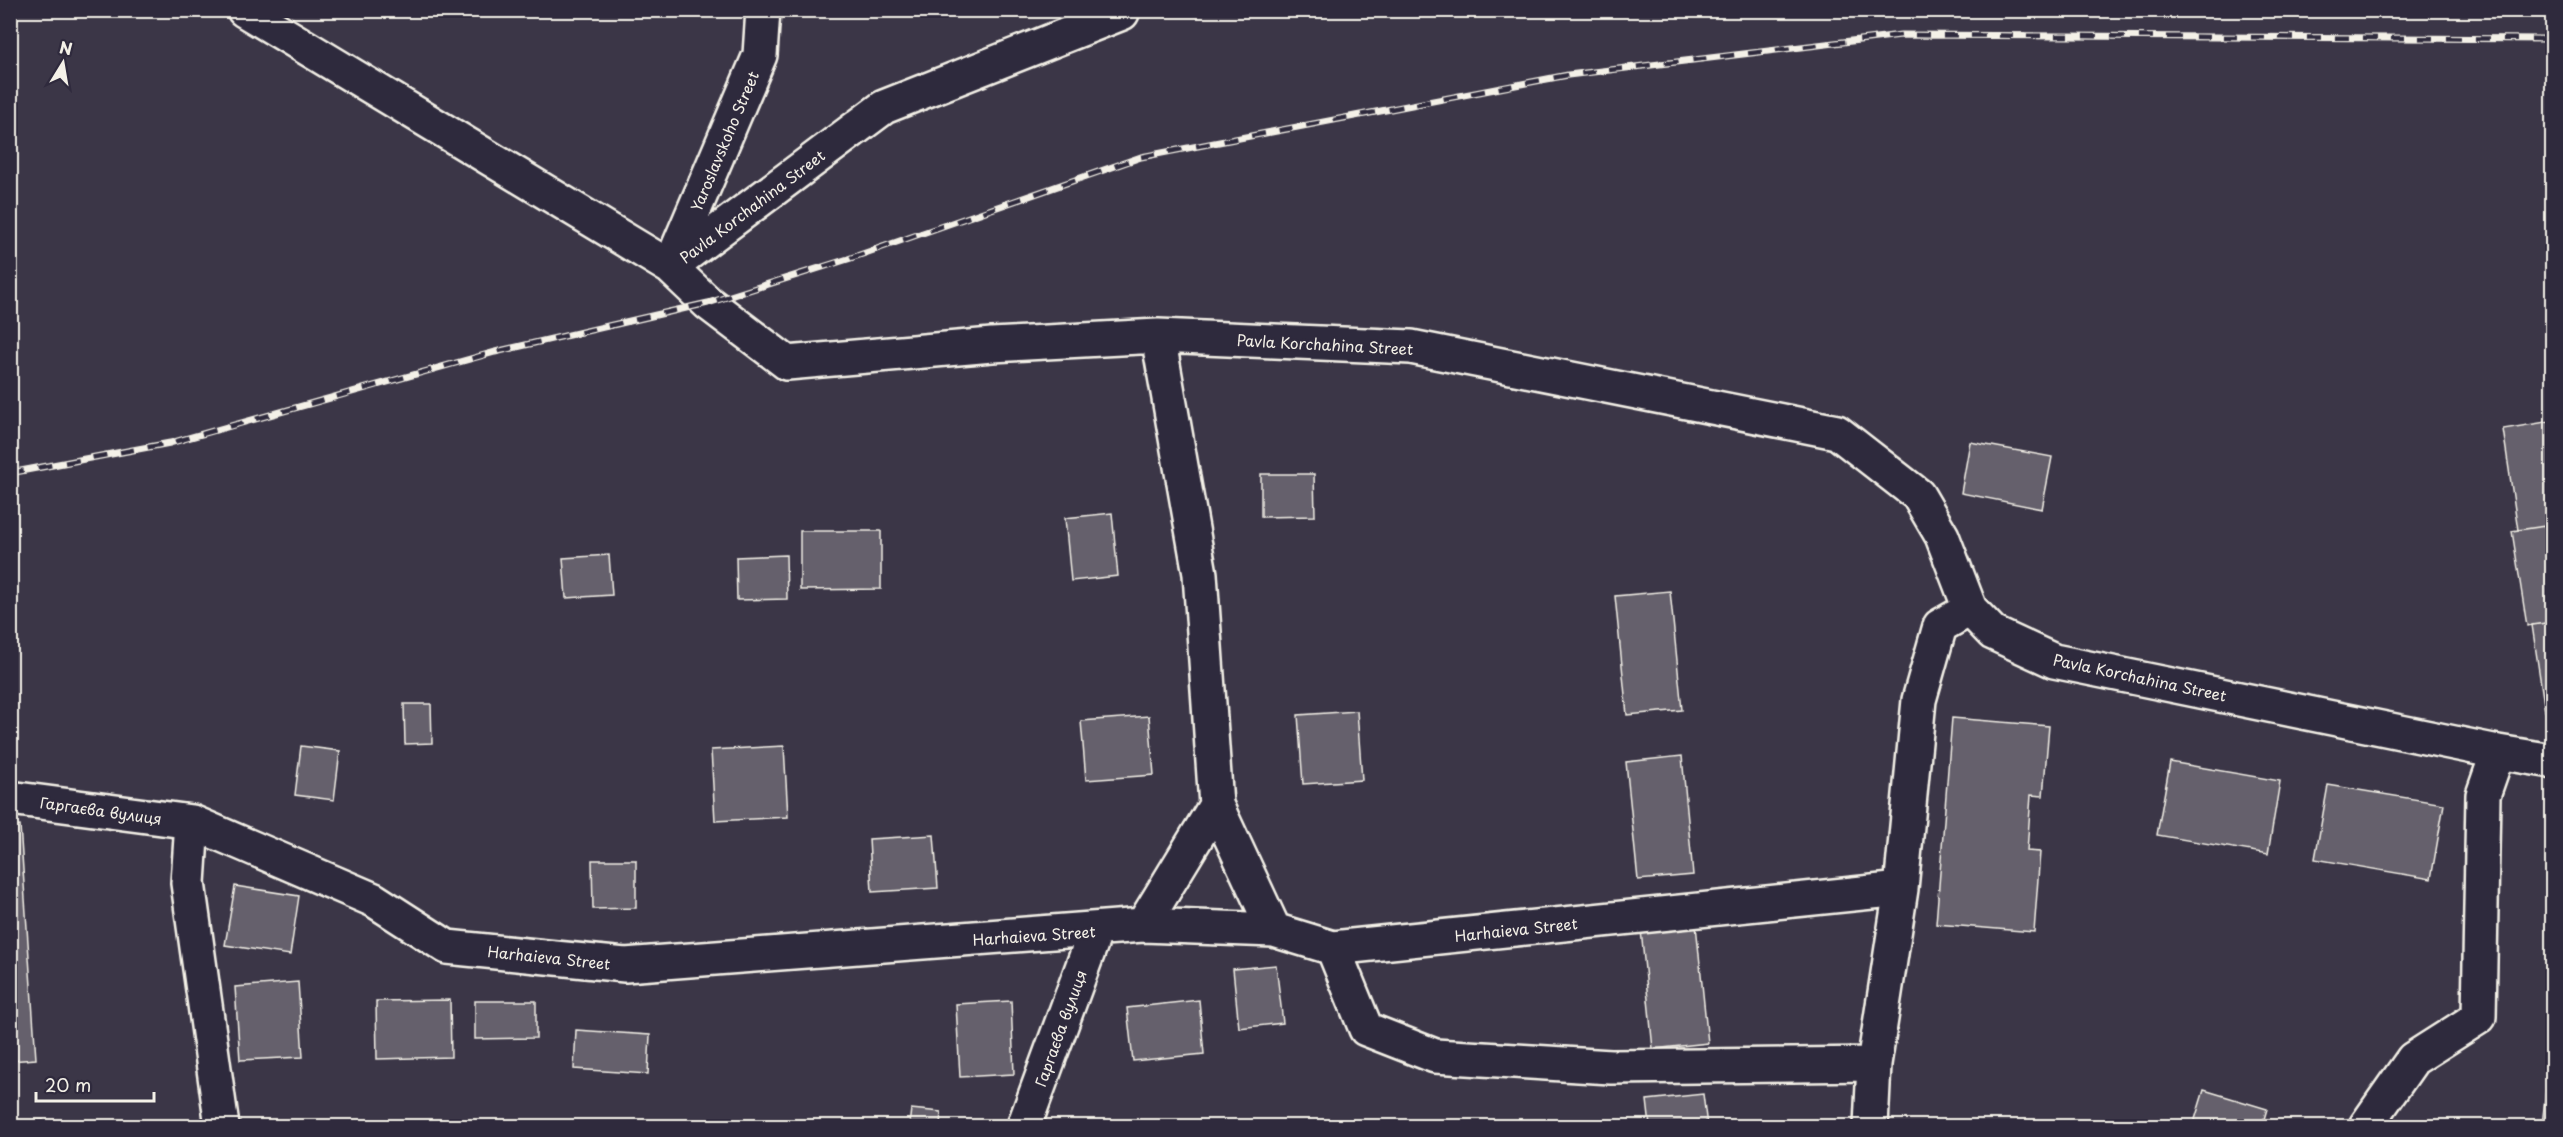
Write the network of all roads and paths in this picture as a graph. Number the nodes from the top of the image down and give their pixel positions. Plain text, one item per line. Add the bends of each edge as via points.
1 (244, 10) edge
2 (763, 10) edge
3 (1122, 13) dead end
4 (670, 267) junction
5 (1158, 336) junction
6 (1970, 609) junction
7 (2498, 752) junction
8 (2553, 761) edge
9 (10, 798) edge
10 (1215, 805) junction
11 (192, 822) junction
12 (1901, 889) junction
13 (1143, 926) junction
14 (1096, 930) junction
15 (1274, 930) junction
16 (1333, 948) junction
17 (1874, 1064) junction
18 (222, 1126) edge
19 (1024, 1126) edge
20 (1871, 1126) edge
21 (2366, 1126) edge

1 - 4 street
2 - 4 street, Yaroslavskoho Street via 760,55
3 - 4 street, Pavla Korchahina Street via 884,107
4 - 5 street, Pavla Korchahina Street via 708,303 787,363 992,345
5 - 6 street, Pavla Korchahina Street via 1410,346 1837,432 1917,495 1942,536
5 - 10 street via 1200,574
6 - 7 street, Pavla Korchahina Street via 1993,633 2054,661
6 - 12 street via 1940,627 1918,700
7 - 8 street, Pavla Korchahina Street
7 - 21 street via 2483,795 2479,1017 2413,1059
9 - 11 street, Гаргаєва вулиця
10 - 13 street
10 - 15 street
11 - 14 street, Harhaieva Street via 374,900 447,947 625,965
11 - 18 street via 188,883
12 - 16 street, Harhaieva Street
12 - 17 street
13 - 14 street, Harhaieva Street
13 - 15 street, Harhaieva Street
14 - 19 street, Гаргаєва вулиця
15 - 16 street, Harhaieva Street
16 - 17 street via 1366,1029 1435,1056 1611,1067
17 - 20 street

